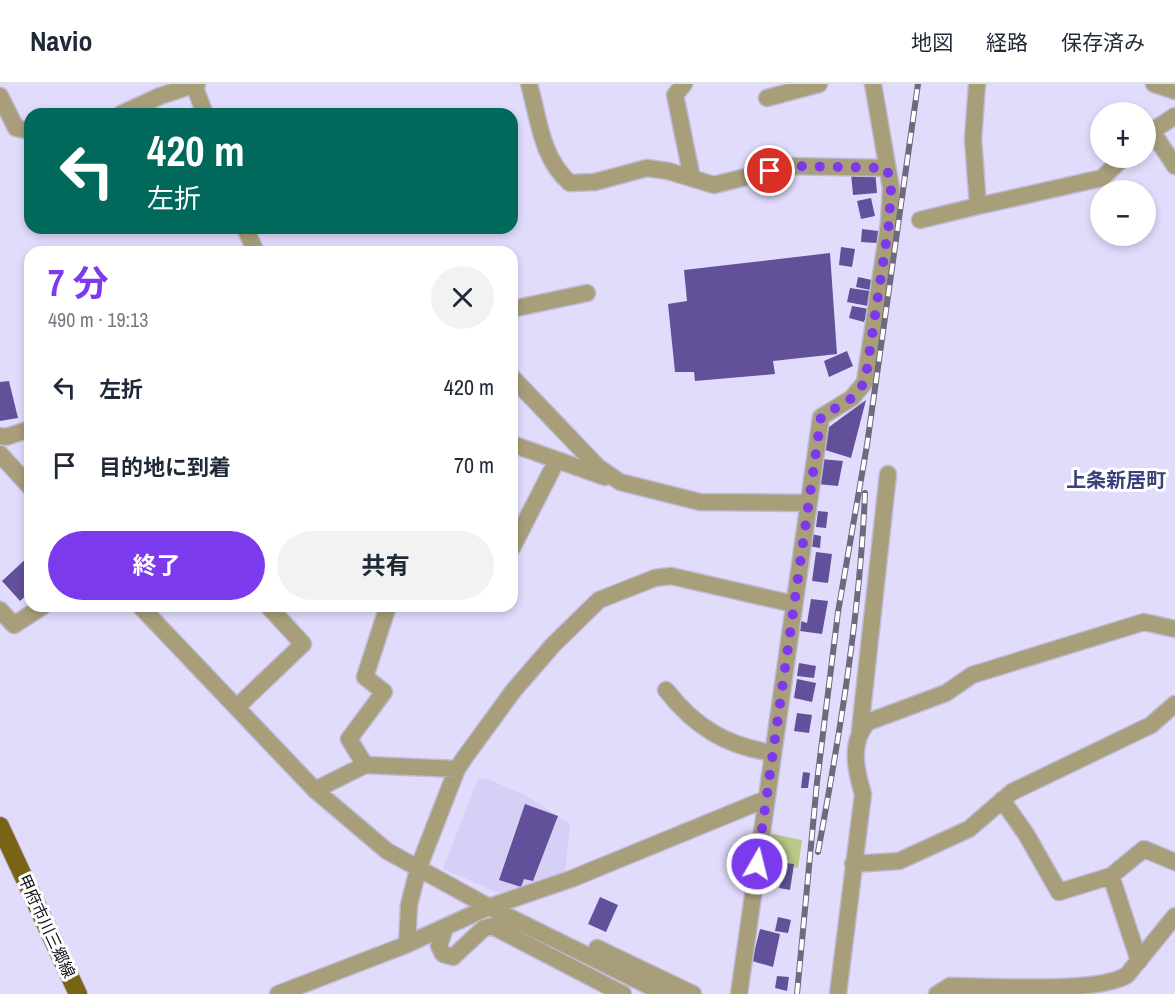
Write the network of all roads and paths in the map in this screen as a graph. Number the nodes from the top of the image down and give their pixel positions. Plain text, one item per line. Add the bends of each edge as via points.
1 (529, 84) edge
2 (684, 84) edge
3 (819, 84) edge
4 (873, 84) edge
5 (977, 84) edge
6 (1154, 84) edge
7 (195, 85) edge
8 (1175, 91) edge
9 (0, 96) edge
10 (767, 98) dead end
11 (135, 108) edge
12 (203, 108) edge
13 (1175, 116) edge
14 (1156, 127) edge
15 (24, 129) edge
16 (1156, 142) edge
17 (1175, 166) edge
18 (887, 168) junction
19 (1112, 168) edge
20 (692, 178) junction
21 (978, 206) junction
22 (920, 220) dead end
23 (587, 293) dead end
24 (518, 308) edge
25 (518, 383) edge
26 (24, 431) edge
27 (0, 436) edge
28 (518, 446) edge
29 (0, 454) edge
30 (557, 460) junction
31 (888, 474) dead end
32 (24, 480) edge
33 (620, 482) junction
34 (808, 503) junction
35 (518, 536) edge
36 (794, 604) junction
37 (0, 610) edge
38 (34, 612) edge
39 (146, 612) edge
40 (274, 612) edge
41 (386, 612) edge
42 (1175, 629) edge
43 (666, 690) dead end
44 (1175, 704) edge
45 (238, 706) junction
46 (860, 730) junction
47 (773, 753) junction
48 (365, 765) junction
49 (457, 769) junction
50 (315, 790) junction
51 (766, 799) junction
52 (1002, 800) junction
53 (0, 826) edge
54 (6, 854) edge
55 (1175, 862) edge
56 (853, 864) junction
57 (418, 869) junction
58 (1111, 876) junction
59 (489, 908) junction
60 (507, 916) junction
61 (1175, 916) edge
62 (445, 928) junction
63 (407, 944) junction
64 (1139, 960) junction
65 (616, 993) edge
66 (78, 994) edge
67 (278, 994) edge
68 (665, 994) edge
69 (693, 994) edge
70 (739, 994) edge
71 (838, 994) edge
72 (937, 994) edge

1 - 20 street via 546,154 570,183 595,182 647,168
2 - 20 street via 675,95
3 - 10 street
4 - 18 street
5 - 21 street via 973,139
6 - 8 street
7 - 11 street
7 - 12 street
9 - 15 street via 16,128
13 - 14 street
16 - 17 street
18 - 20 street via 789,166 714,185
18 - 34 street via 891,188 889,223 865,382 852,398 821,417
19 - 21 street via 1102,178
21 - 22 street
23 - 24 street
25 - 33 street via 598,467
26 - 27 street
28 - 30 street
29 - 32 street
30 - 33 street
30 - 35 street
31 - 46 street
33 - 34 street via 700,502
34 - 36 street
36 - 47 street
36 - 49 street via 671,576 655,578 599,600 514,690
37 - 38 street via 14,625
39 - 45 street
40 - 45 street via 303,644
41 - 48 street via 365,677 384,692 349,740
42 - 46 street via 1144,622 972,675 946,693 868,722
43 - 47 street via 691,720 707,732
44 - 52 street via 1151,725
45 - 50 street
46 - 56 street via 854,765 863,794
47 - 51 street
48 - 49 street
48 - 50 street
49 - 57 street
50 - 57 street via 387,851
51 - 59 street via 571,879
51 - 70 street
52 - 56 street via 969,829 899,861
52 - 58 street via 1059,892
53 - 54 main road, 甲府市川三郷線
54 - 66 main road, 甲府市川三郷線
55 - 58 street via 1144,849
56 - 71 street
57 - 59 street
57 - 63 street via 409,905
58 - 64 street
59 - 60 street
59 - 62 street
60 - 68 street
60 - 69 street via 536,918
61 - 64 street
62 - 63 street
62 - 65 street via 440,946 443,954 453,957 484,928 492,926
63 - 67 street
64 - 72 street via 1117,982 1085,987 950,986

